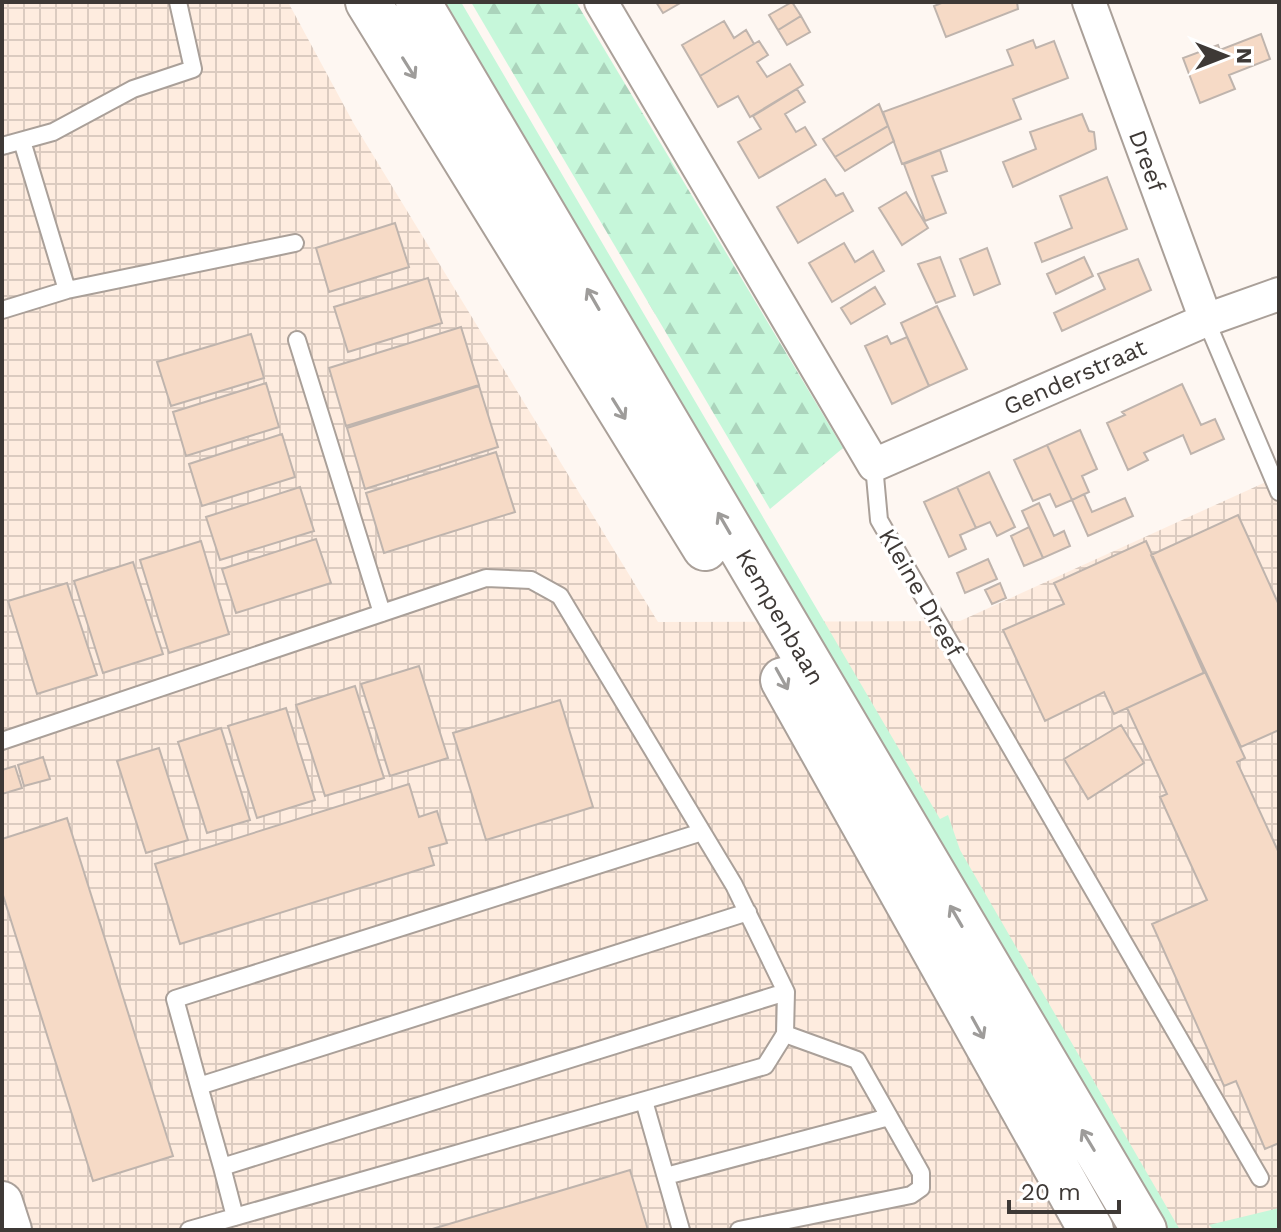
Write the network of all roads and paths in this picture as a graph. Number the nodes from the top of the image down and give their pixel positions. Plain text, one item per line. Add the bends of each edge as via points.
1 (178, 2) edge
2 (368, 2) edge
3 (418, 2) edge
4 (601, 2) edge
5 (1089, 2) edge
6 (22, 141) junction
7 (2, 146) edge
8 (295, 243) dead end
9 (67, 290) junction
10 (1279, 294) edge
11 (2, 310) edge
12 (1206, 320) junction
13 (297, 340) dead end
14 (874, 465) junction
15 (1279, 492) edge
16 (382, 613) junction
17 (2, 741) edge
18 (702, 832) junction
19 (748, 912) junction
20 (786, 992) junction
21 (785, 1034) junction
22 (199, 1086) junction
23 (644, 1101) junction
24 (889, 1117) junction
25 (222, 1167) junction
26 (666, 1176) junction
27 (1260, 1178) dead end
28 (2, 1202) edge
29 (235, 1217) junction
30 (11, 1230) edge
31 (189, 1230) edge
32 (681, 1230) edge
33 (739, 1230) edge
34 (1091, 1230) edge
35 (1144, 1230) edge

1 - 6 lane via 193,69 133,89 53,132
2 -> 34 main road, Kempenbaan via 748,618
35 -> 3 main road, Kempenbaan
4 - 14 street, Kleine Dreef
5 - 12 street, Dreef
6 - 7 lane
6 - 9 lane
8 - 9 lane
9 - 11 lane
10 - 12 street, Genderstraat
12 - 14 street, Genderstraat
12 - 15 lane
13 - 16 lane
14 - 27 lane, Kleine Dreef via 879,520
16 - 17 lane
16 - 18 lane via 486,578 531,580 560,596
18 - 19 lane
18 - 22 lane via 175,999
19 - 20 lane
19 - 22 lane
20 - 21 lane
20 - 25 lane
21 - 23 lane via 765,1066
21 - 24 lane via 857,1060
22 - 25 lane
23 - 26 lane
23 - 29 lane
24 - 26 lane
24 - 33 lane via 921,1173 921,1188 911,1195
25 - 29 lane
26 - 32 lane
28 - 30 street
29 - 31 lane

